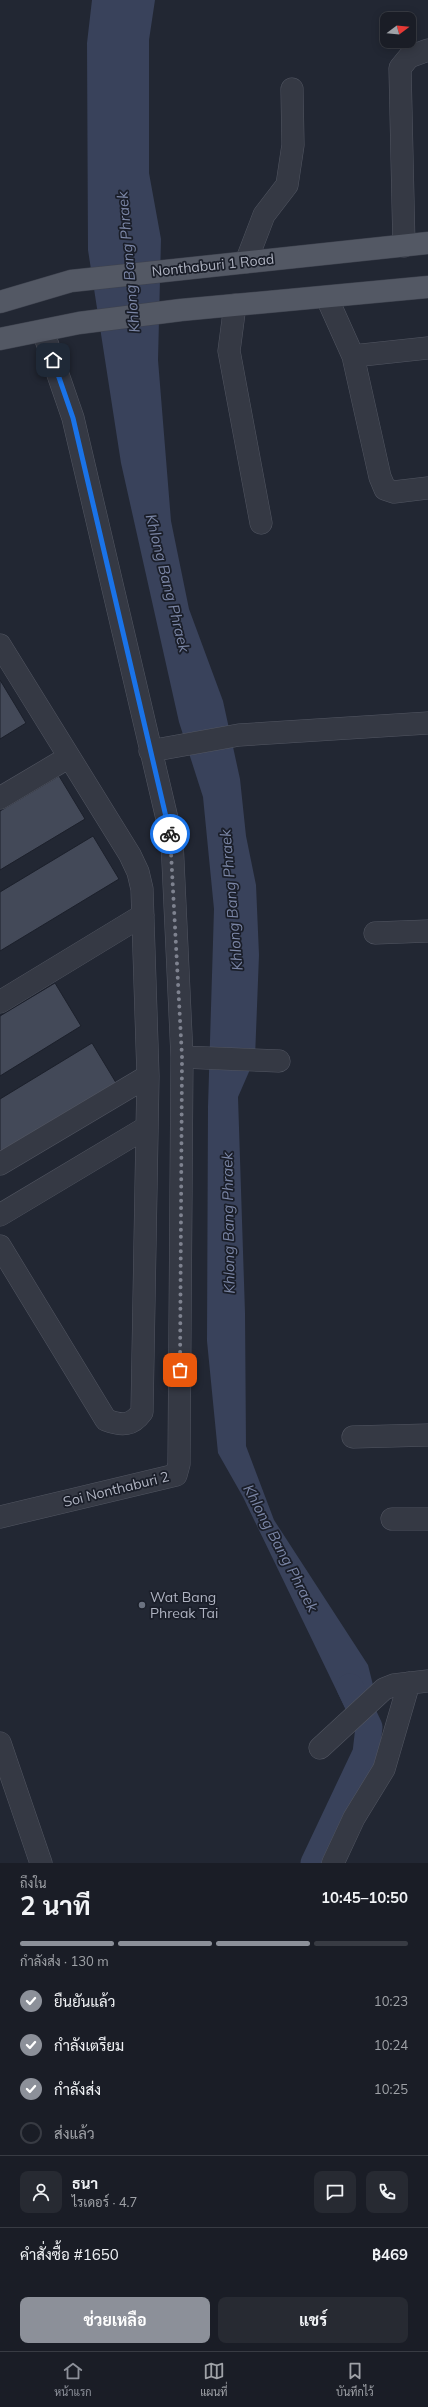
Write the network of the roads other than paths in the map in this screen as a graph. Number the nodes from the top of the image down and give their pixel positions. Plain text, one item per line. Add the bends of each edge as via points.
1 (428, 50) edge
2 (292, 89) dead end
3 (428, 243) edge
4 (404, 246) junction
5 (246, 262) junction
6 (428, 287) edge
7 (327, 298) junction
8 (0, 302) edge
9 (235, 305) junction
10 (43, 331) junction
11 (0, 339) edge
12 (428, 348) edge
13 (353, 356) junction
14 (428, 488) edge
15 (261, 523) dead end
16 (0, 645) edge
17 (428, 723) edge
18 (150, 751) junction
19 (69, 757) junction
20 (0, 798) edge
21 (143, 915) junction
22 (428, 931) edge
23 (375, 933) dead end
24 (0, 1002) edge
25 (190, 1057) junction
26 (271, 1061) dead end
27 (148, 1076) junction
28 (147, 1127) junction
29 (0, 1164) edge
30 (0, 1215) edge
31 (0, 1246) edge
32 (428, 1435) edge
33 (353, 1437) dead end
34 (0, 1517) edge
35 (428, 1518) edge
36 (392, 1519) dead end
37 (418, 1682) edge
38 (0, 1743) edge
39 (320, 1748) dead end
40 (41, 1863) edge
41 (333, 1863) edge

1 - 4 street via 409,57 400,68
2 - 5 street via 294,145 287,185 264,215
3 - 4 main road, Nonthaburi 1 Road
4 - 5 main road, Nonthaburi 1 Road
5 - 8 main road, Nonthaburi 1 Road via 71,281
6 - 7 main road
7 - 9 main road
7 - 13 street
9 - 10 main road via 79,323
9 - 15 street via 229,350
10 - 11 main road
10 - 18 street, Soi Nonthaburi 2 via 73,418
12 - 13 street
13 - 14 street via 380,477 385,489 394,492
16 - 19 street
17 - 18 street via 239,735
18 - 25 street, Soi Nonthaburi 2 via 172,840
19 - 20 street
19 - 21 street via 138,872 142,889
21 - 24 street
21 - 27 street
22 - 23 street
25 - 26 street
25 - 34 street, Soi Nonthaburi 2 via 179,1464 176,1475
27 - 28 street
27 - 29 street
28 - 30 street
28 - 31 street via 142,1412 136,1421 120,1425 106,1420
32 - 33 street
35 - 36 street
37 - 39 street via 384,1690
37 - 41 street via 384,1769 351,1824
38 - 40 street

